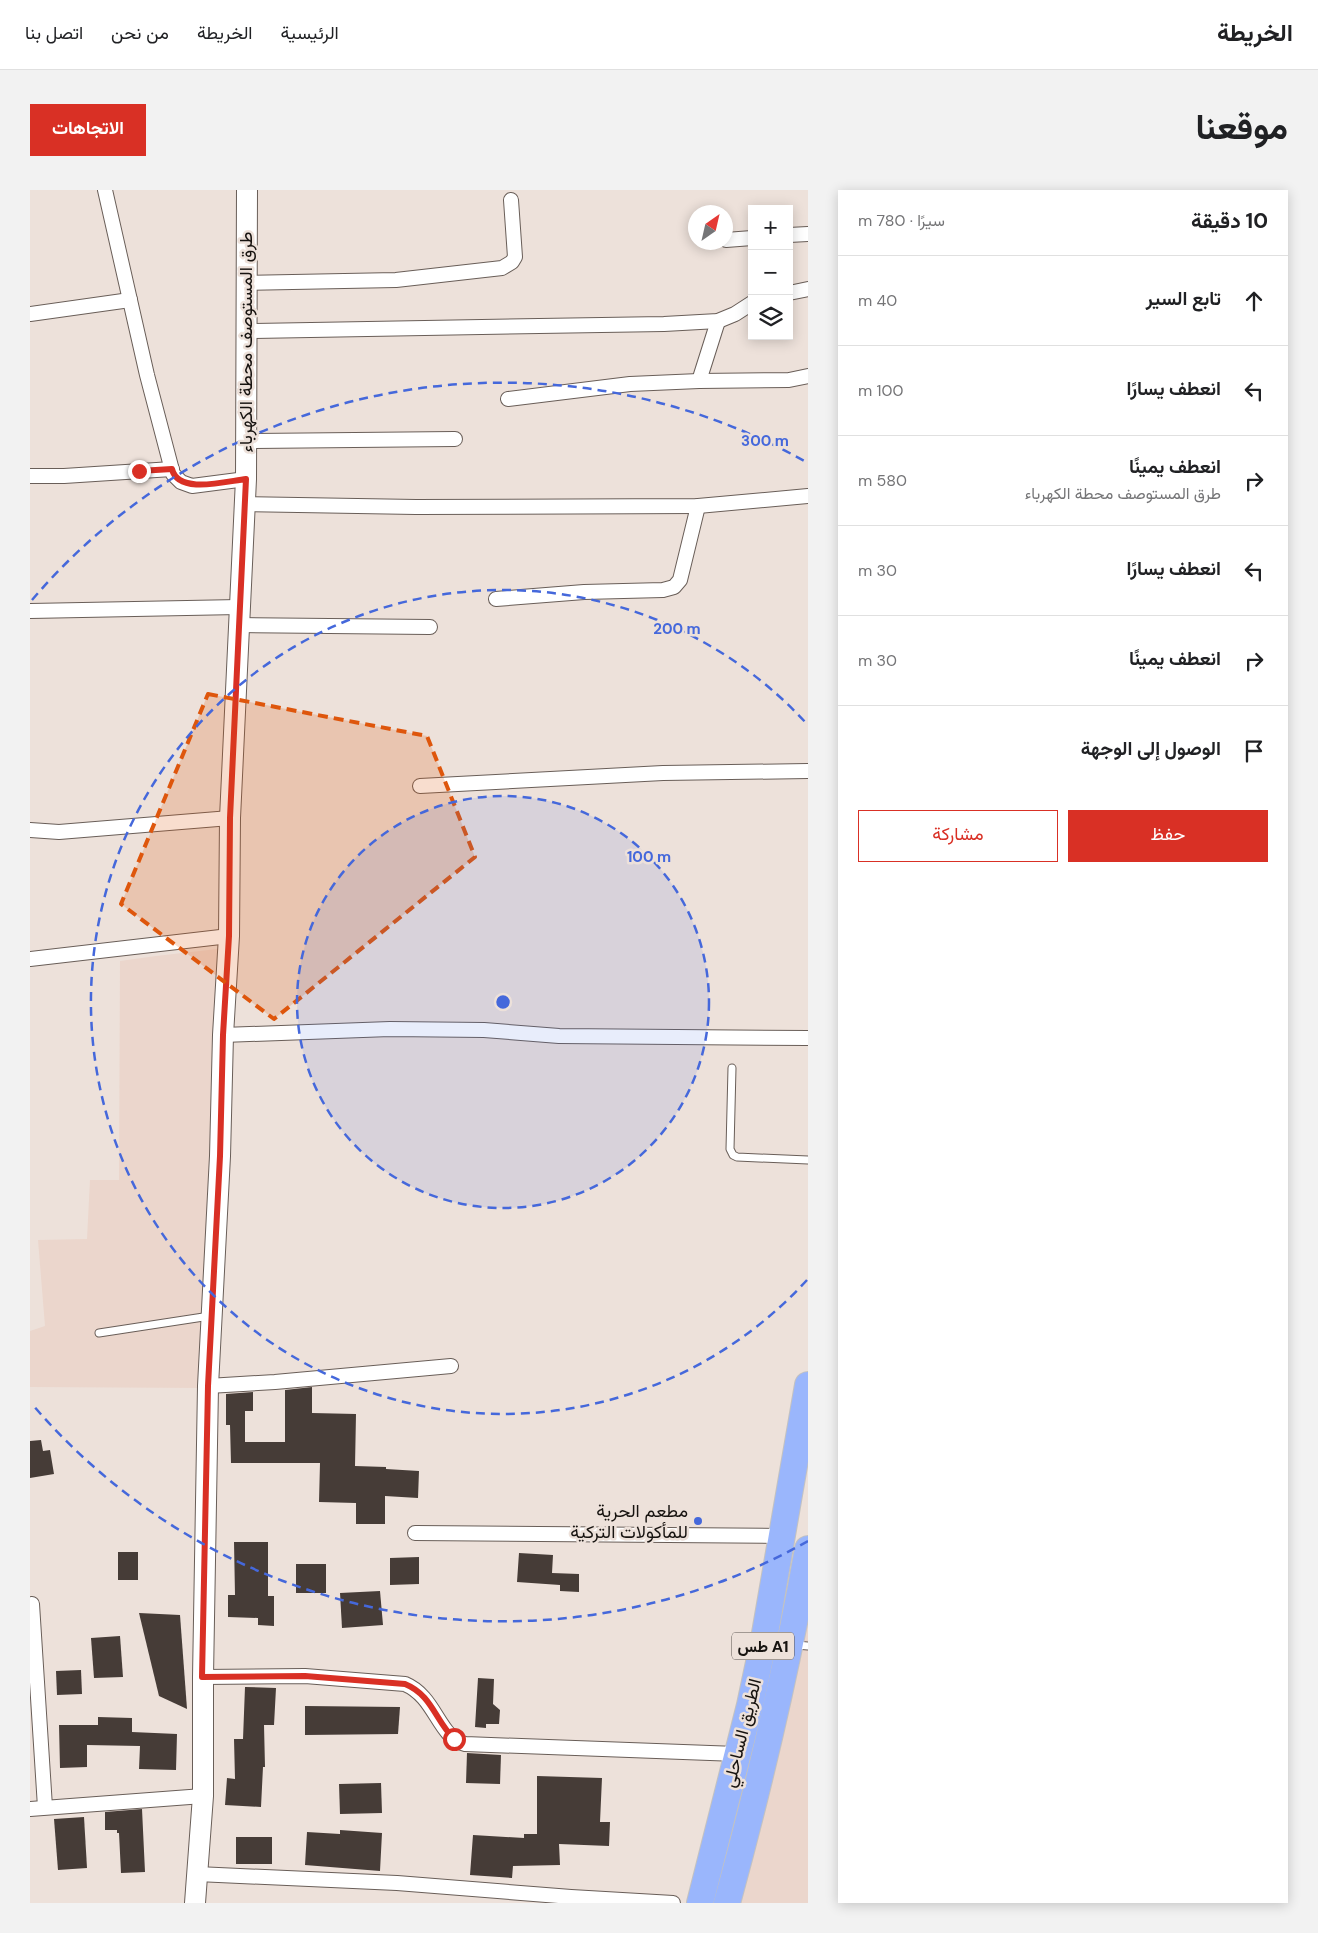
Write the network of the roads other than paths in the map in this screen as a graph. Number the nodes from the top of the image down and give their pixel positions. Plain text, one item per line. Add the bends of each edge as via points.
1 (105, 190) edge
2 (247, 190) edge
3 (511, 200) dead end
4 (808, 234) edge
5 (793, 235) edge
6 (748, 238) edge
7 (733, 239) edge
8 (247, 283) junction
9 (808, 289) edge
10 (793, 291) edge
11 (130, 300) junction
12 (748, 306) edge
13 (30, 314) edge
14 (718, 320) junction
15 (247, 332) junction
16 (808, 376) edge
17 (699, 381) junction
18 (508, 399) dead end
19 (455, 439) dead end
20 (246, 441) junction
21 (172, 469) junction
22 (30, 476) edge
23 (246, 479) junction
24 (808, 496) edge
25 (245, 504) junction
26 (698, 506) junction
27 (496, 599) dead end
28 (30, 612) edge
29 (239, 616) junction
30 (430, 627) dead end
31 (808, 771) edge
32 (420, 786) dead end
33 (230, 818) junction
34 (30, 830) edge
35 (229, 936) junction
36 (30, 959) edge
37 (223, 1035) junction
38 (808, 1038) edge
39 (732, 1068) dead end
40 (808, 1160) edge
41 (213, 1316) junction
42 (99, 1333) dead end
43 (451, 1366) dead end
44 (808, 1385) edge
45 (208, 1386) junction
46 (415, 1533) dead end
47 (781, 1536) junction
48 (808, 1549) edge
49 (32, 1604) dead end
50 (799, 1645) edge
51 (202, 1677) junction
52 (737, 1754) junction
53 (203, 1796) junction
54 (46, 1807) junction
55 (30, 1808) edge
56 (198, 1874) junction
57 (195, 1903) edge
58 (673, 1903) edge
59 (700, 1903) edge
60 (728, 1903) edge

1 - 11 street
2 - 8 street, طرق المستوصف محطة الكهرباء
3 - 8 street via 515,257 502,268 396,280
4 - 5 street
6 - 7 street
8 - 15 street, طرق المستوصف محطة الكهرباء
9 - 10 street
11 - 13 street
11 - 21 street
12 - 14 street
14 - 15 street
14 - 17 street
15 - 20 street, طرق المستوصف محطة الكهرباء
16 - 17 street via 789,380
17 - 18 street via 630,384
19 - 20 street
20 - 23 street, طرق المستوصف محطة الكهرباء
21 - 22 street
21 - 23 street via 181,482 192,486
23 - 25 street, طرق المستوصف محطة الكهرباء
24 - 26 street
25 - 26 street
25 - 29 street, طرق المستوصف محطة الكهرباء
26 - 27 street via 680,580 674,587
28 - 29 street
29 - 30 street
29 - 33 street, طرق المستوصف محطة الكهرباء
31 - 32 street via 663,773
33 - 34 street via 60,832
33 - 35 street, طرق المستوصف محطة الكهرباء
35 - 36 street
35 - 37 street, طرق المستوصف محطة الكهرباء
37 - 38 street via 484,1030 559,1036
37 - 41 street, طرق المستوصف محطة الكهرباء
39 - 40 lane via 730,1149 733,1155
41 - 42 lane
41 - 45 street, طرق المستوصف محطة الكهرباء
43 - 45 street
44 - 47 highway, الطريق الساحلي / طس A1
45 - 51 street, طرق المستوصف محطة الكهرباء
46 - 47 street
47 - 52 highway, الطريق الساحلي / طس A1 via 764,1639
48 - 50 highway, الطريق الساحلي / طس A1
49 - 54 street
50 - 60 highway, الطريق الساحلي / طس A1
51 - 52 street via 305,1676 405,1684 423,1695 450,1735 465,1744
51 - 53 street, طرق المستوصف محطة الكهرباء
52 - 59 highway, الطريق الساحلي / طس A1
53 - 54 street
53 - 56 street, طرق المستوصف محطة الكهرباء
54 - 55 street
56 - 57 street, طرق المستوصف محطة الكهرباء
56 - 58 street

